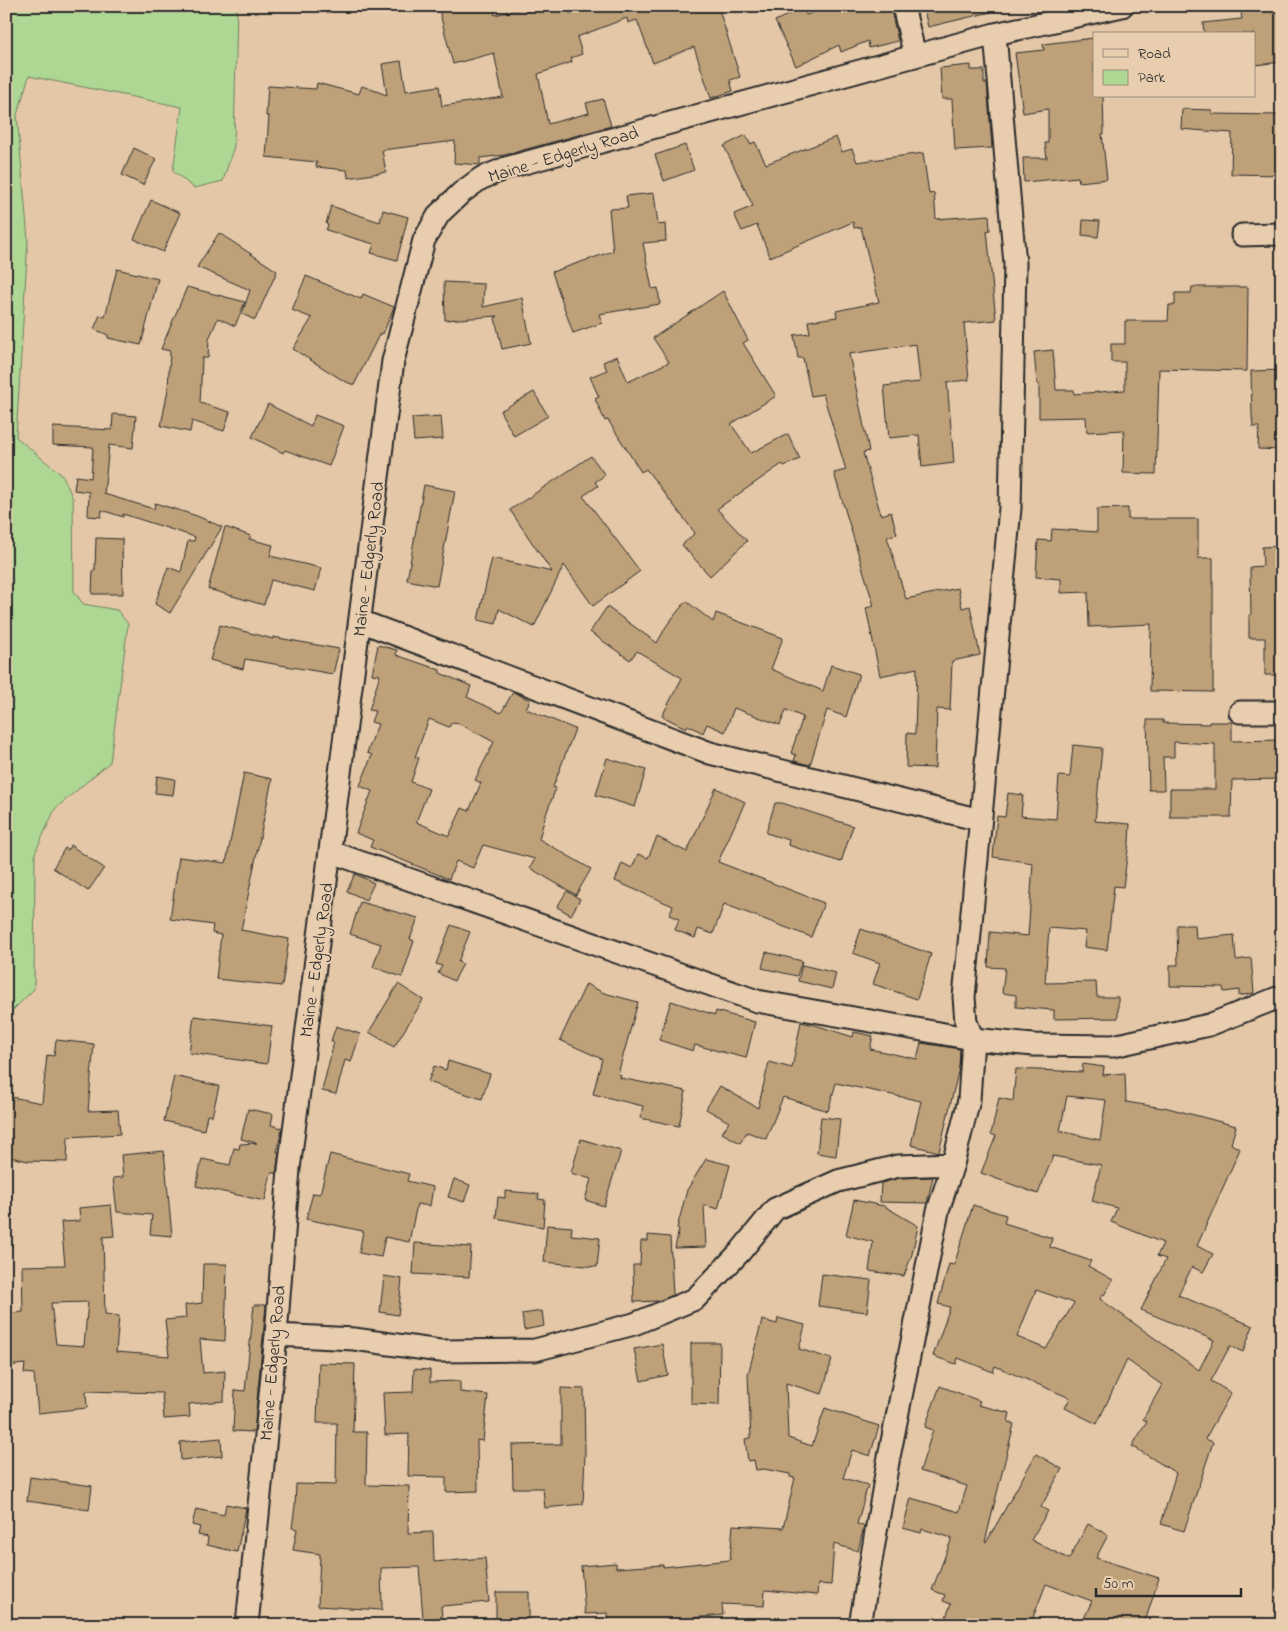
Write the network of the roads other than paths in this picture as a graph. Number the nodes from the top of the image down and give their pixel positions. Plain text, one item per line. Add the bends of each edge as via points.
1 (903, 6) edge
2 (1122, 6) edge
3 (995, 34) junction
4 (915, 56) junction
5 (1282, 234) edge
6 (1242, 235) dead end
7 (360, 620) junction
8 (1240, 712) dead end
9 (1282, 712) edge
10 (980, 820) junction
11 (331, 852) junction
12 (1282, 996) edge
13 (973, 1039) junction
14 (953, 1164) junction
15 (276, 1335) junction
16 (247, 1625) edge
17 (860, 1625) edge

1 - 4 street
2 - 3 street, Maine - Edgerly Road
3 - 4 street, Maine - Edgerly Road
3 - 10 street via 1015,264 1010,508
4 - 7 street, Maine - Edgerly Road via 506,168 474,183 439,214 424,240 394,361
5 - 6 street
7 - 10 street via 710,753
7 - 11 street, Maine - Edgerly Road
8 - 9 street
10 - 13 street via 964,997 966,1022
11 - 13 street via 757,1000
11 - 15 street, Maine - Edgerly Road via 289,1169
12 - 13 street via 1209,1025 1113,1046 1033,1045
13 - 14 street via 970,1100
14 - 15 street via 898,1166 838,1181 776,1209 695,1298 634,1324 535,1350 440,1351 354,1339
14 - 17 street via 938,1211 888,1462
15 - 16 street, Maine - Edgerly Road

